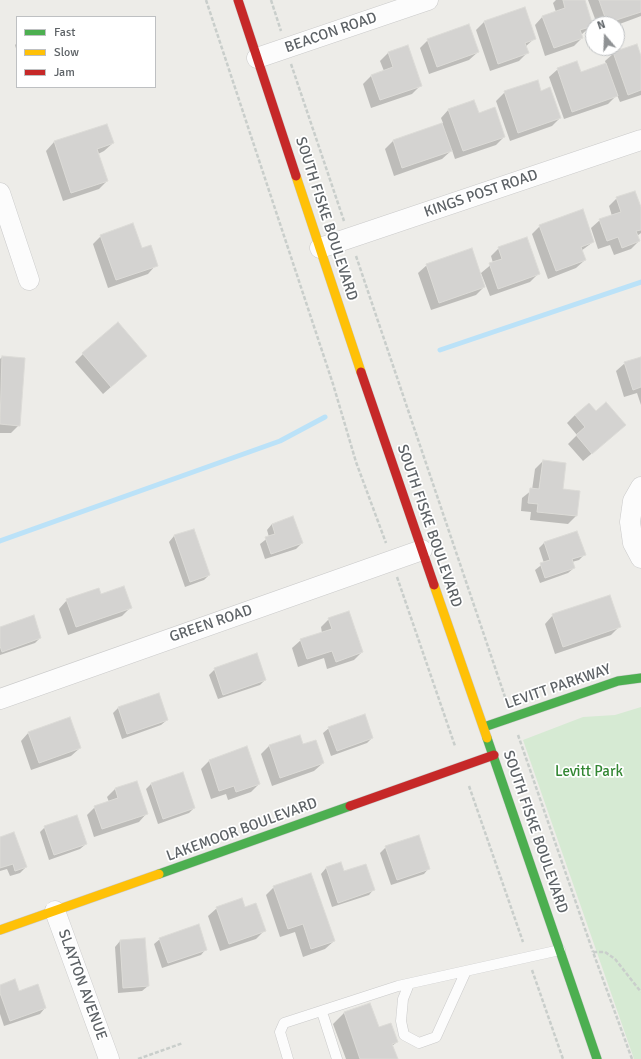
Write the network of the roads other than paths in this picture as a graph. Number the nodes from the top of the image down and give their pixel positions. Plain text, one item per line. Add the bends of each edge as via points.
1 (238, 0) edge
2 (428, 0) edge
3 (257, 58) junction
4 (641, 140) edge
5 (0, 193) edge
6 (320, 248) junction
7 (29, 280) dead end
8 (641, 487) edge
9 (422, 550) junction
10 (641, 558) edge
11 (641, 678) edge
12 (0, 699) edge
13 (484, 727) junction
14 (494, 755) junction
15 (56, 911) junction
16 (0, 930) edge
17 (560, 950) junction
18 (466, 971) junction
19 (409, 984) junction
20 (322, 1012) junction
21 (109, 1059) edge
22 (288, 1059) edge
23 (337, 1059) edge
24 (597, 1059) edge

1 - 3 main road, SOUTH FISKE BOULEVARD
2 - 3 street, BEACON ROAD
3 - 6 main road, SOUTH FISKE BOULEVARD
4 - 6 street, KINGS POST ROAD
5 - 7 street
6 - 9 main road, SOUTH FISKE BOULEVARD
8 - 10 street via 633,501 630,522 633,543
9 - 12 street, GREEN ROAD
9 - 13 main road, SOUTH FISKE BOULEVARD
11 - 13 main road, LEVITT PARKWAY via 618,681
13 - 14 main road, SOUTH FISKE BOULEVARD
14 - 15 main road, LAKEMOOR BOULEVARD
14 - 17 main road, SOUTH FISKE BOULEVARD
15 - 16 main road, LAKEMOOR BOULEVARD
15 - 21 street, SLAYTON AVENUE
17 - 18 lane
17 - 24 main road, SOUTH FISKE BOULEVARD
18 - 19 lane
18 - 19 lane via 436,1036 419,1043 404,1035 401,1020 403,999
19 - 20 lane
20 - 22 lane via 284,1023 280,1032
20 - 23 lane

